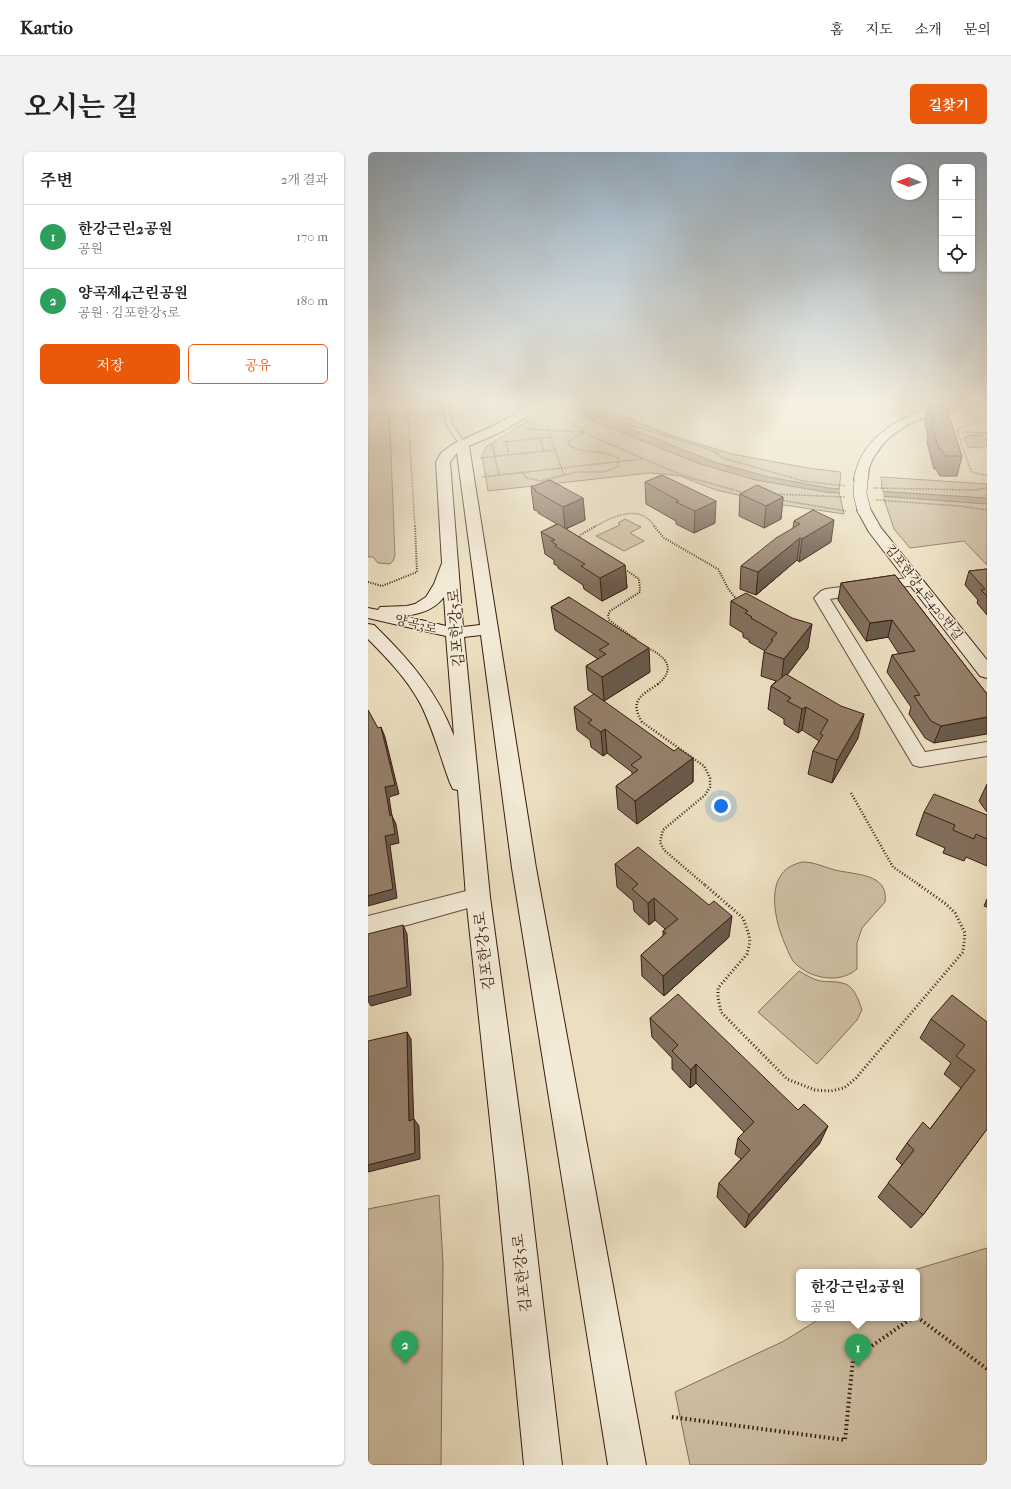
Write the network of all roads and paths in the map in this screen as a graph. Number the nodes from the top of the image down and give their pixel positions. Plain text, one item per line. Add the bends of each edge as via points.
1 (412, 462) edge
2 (443, 462) edge
3 (472, 462) edge
4 (496, 462) edge
5 (559, 462) edge
6 (608, 462) edge
7 (619, 462) edge
8 (654, 462) edge
9 (737, 462) edge
10 (864, 462) edge
11 (968, 462) edge
12 (561, 468) junction
13 (521, 472) junction
14 (499, 475) junction
15 (564, 475) junction
16 (987, 475) edge
17 (482, 476) dead end
18 (861, 485) junction
19 (987, 488) edge
20 (752, 493) edge
21 (774, 494) edge
22 (848, 498) dead end
23 (776, 500) edge
24 (867, 505) junction
25 (987, 510) edge
26 (846, 511) dead end
27 (580, 542) edge
28 (451, 557) junction
29 (621, 567) edge
30 (915, 581) junction
31 (368, 582) edge
32 (740, 604) edge
33 (368, 610) edge
34 (368, 613) edge
35 (368, 629) edge
36 (489, 629) junction
37 (455, 633) junction
38 (638, 641) edge
39 (645, 645) edge
40 (987, 672) edge
41 (987, 749) edge
42 (851, 793) dead end
43 (470, 807) junction
44 (478, 897) junction
45 (368, 926) edge
46 (920, 1319) edge
47 (908, 1321) edge
48 (987, 1369) edge
49 (672, 1417) dead end
50 (543, 1465) edge
51 (627, 1465) edge

1 - 31 path via 417,572 382,586
2 - 28 street, 김포한강5로
3 - 36 street, 김포한강5로
4 - 14 path
5 - 12 path
6 - 12 path
7 - 15 path via 618,467 607,472
8 - 20 path via 712,485
9 - 18 path via 803,481
10 - 18 street
11 - 16 path via 971,471
12 - 13 path
12 - 15 path
13 - 14 path
13 - 15 path via 532,479 540,480 555,479
14 - 17 path
18 - 19 path via 974,490
18 - 24 street, 김포한강4로420번길, bridge via 860,494
21 - 22 path
23 - 26 path
24 - 25 path via 960,506
24 - 30 street, 김포한강4로420번길 via 874,529
27 - 32 path via 580,535 614,517 626,513 640,514 649,519 664,538 718,568 729,590
28 - 33 street via 443,584 437,595 426,604 411,610 395,612
28 - 37 street, 김포한강5로
29 - 38 path via 640,579 640,592 610,611 608,616 614,625
30 - 40 street, 김포한강4로420번길
30 - 41 street via 826,594 822,598 920,760
34 - 37 street, 양곡3로
35 - 43 street via 402,664 434,713
36 - 37 street, 양곡3로
36 - 51 street, 김포한강5로 via 524,868
37 - 43 street, 김포한강5로
39 - 42 path via 667,663 667,674 661,682 637,699 634,709 642,722 704,766 710,778 710,787 705,796 663,830 660,842 664,850 743,918 750,932 750,946 745,957 720,985 717,999 721,1012 787,1079 815,1090 831,1091 844,1088 856,1078 963,952 965,944 965,933 955,913 893,867
43 - 44 street, 김포한강5로
44 - 45 street
44 - 50 street, 김포한강5로 via 513,1185
46 - 48 path
47 - 49 path via 853,1359 844,1440

